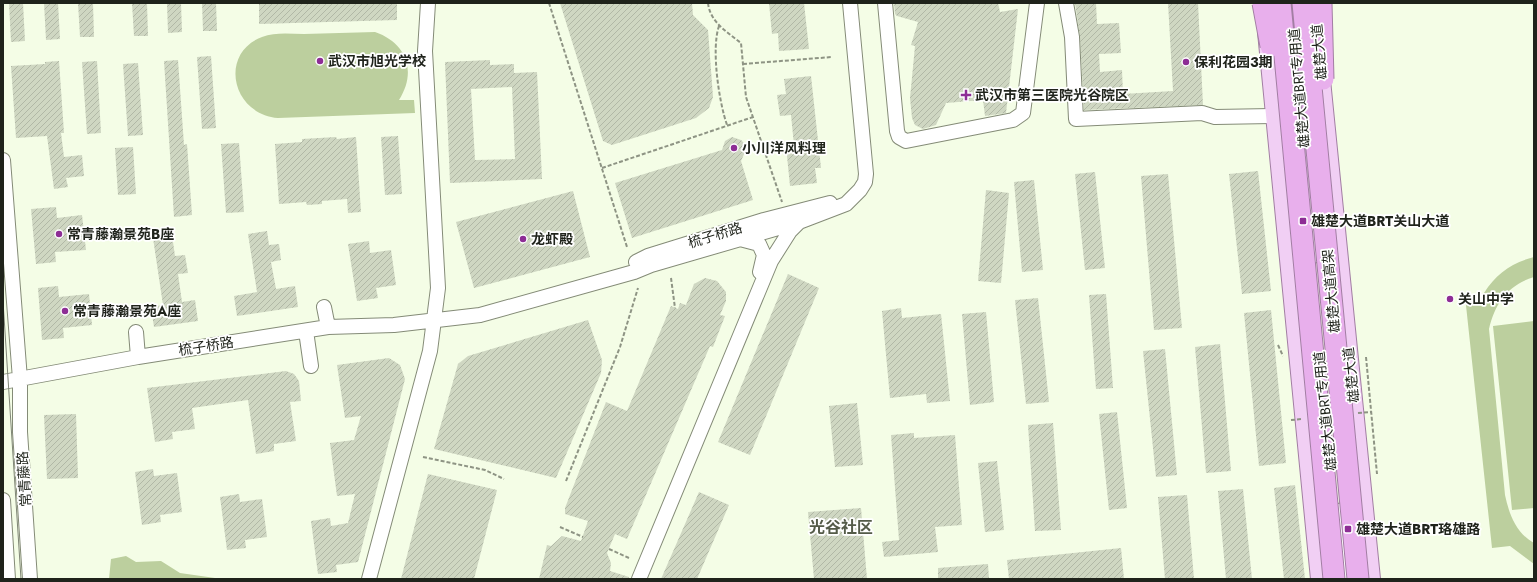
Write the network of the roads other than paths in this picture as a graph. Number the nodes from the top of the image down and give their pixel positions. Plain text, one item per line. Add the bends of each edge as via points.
1 (428, 3) edge
2 (434, 3) edge
3 (843, 3) edge
4 (850, 3) edge
5 (885, 3) edge
6 (1037, 3) edge
7 (1066, 3) edge
8 (1264, 3) edge
9 (1280, 3) edge
10 (1291, 3) edge
11 (1302, 3) edge
12 (1315, 3) edge
13 (1321, 3) edge
14 (1276, 116) junction
15 (3, 160) edge
16 (1326, 215) junction
17 (798, 222) junction
18 (739, 238) junction
19 (324, 307) dead end
20 (439, 318) junction
21 (328, 328) junction
22 (306, 331) junction
23 (136, 332) dead end
24 (138, 357) junction
25 (1313, 362) junction
26 (311, 366) dead end
27 (20, 379) junction
28 (3, 382) edge
29 (3, 500) edge
30 (8, 579) edge
31 (30, 579) edge
32 (369, 579) edge
33 (377, 579) edge
34 (631, 579) edge
35 (639, 579) edge
36 (1320, 579) edge
37 (1334, 579) edge
38 (1340, 579) edge
39 (1347, 579) edge
40 (1358, 579) edge
41 (1371, 579) edge

1 - 20 street via 425,51
2 - 20 street via 431,50 444,267
3 - 20 street, 梳子桥路 via 858,173 852,188 840,199 655,254 632,264 548,290
4 - 17 street, 梳子桥路 via 865,182 846,204
5 - 6 street via 897,131 899,137 906,141 1013,120 1023,113
7 - 14 street via 1072,37 1076,119 1202,113 1216,118
8 - 14 main road
8 - 25 highway, bridge
9 - 25 highway, 雄楚大道高架, bridge
10 - 38 street, 雄楚大道BRT专用道 via 1312,220 1318,338
11 - 16 highway, 雄楚大道高架, bridge
12 - 16 main road, 雄楚大道
13 - 16 highway, bridge
14 - 36 main road
15 - 27 street, 常青藤路
16 - 39 street, 雄楚大道BRT专用道
16 - 40 highway, 雄楚大道高架, bridge
16 - 41 main road, 雄楚大道
17 - 18 street, 梳子桥路
17 - 35 street via 771,261
18 - 20 street, 梳子桥路 via 549,297 480,315
18 - 34 street via 759,244 764,255 763,265
19 - 21 street
20 - 21 street, 梳子桥路 via 394,325
20 - 32 street
20 - 33 street via 436,354
21 - 22 street, 梳子桥路
22 - 24 street, 梳子桥路
22 - 26 street
23 - 24 street
24 - 27 street, 梳子桥路
25 - 37 highway, 雄楚大道高架, bridge
27 - 28 street
27 - 31 street, 常青藤路 via 20,432
29 - 30 street, 常青藤路

